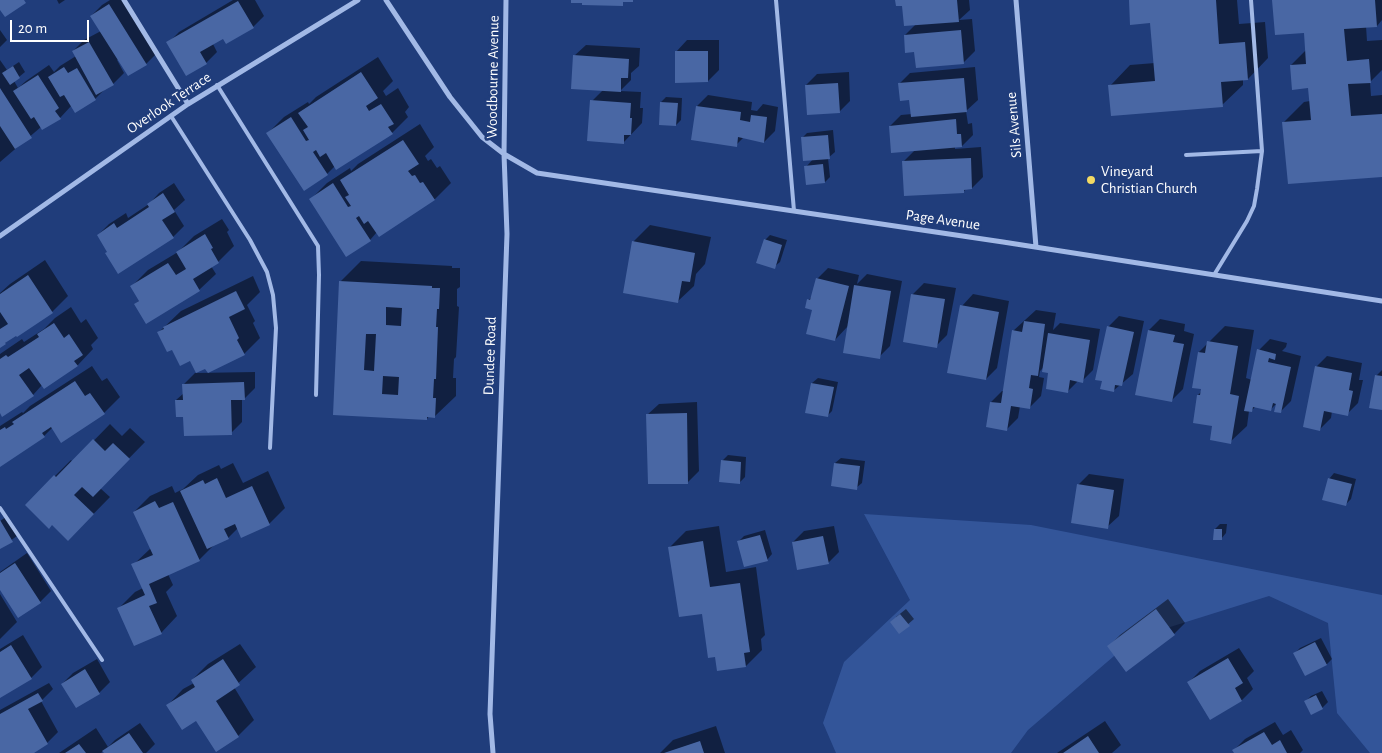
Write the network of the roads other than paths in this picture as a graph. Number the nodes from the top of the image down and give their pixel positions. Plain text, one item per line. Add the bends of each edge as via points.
1 (124, 0) edge
2 (358, 0) edge
3 (386, 0) edge
4 (506, 0) edge
5 (776, 0) edge
6 (1016, 0) edge
7 (1250, 0) edge
8 (217, 85) junction
9 (188, 104) junction
10 (171, 116) junction
11 (1262, 151) junction
12 (504, 154) junction
13 (1186, 155) dead end
14 (794, 211) junction
15 (0, 236) edge
16 (1036, 247) junction
17 (1214, 275) junction
18 (1382, 301) edge
19 (316, 395) dead end
20 (270, 448) dead end
21 (0, 508) edge
22 (102, 660) dead end
23 (493, 753) edge

1 - 9 street
2 - 8 street, Overlook Terrace
3 - 12 street via 450,97 482,137
4 - 12 street, Woodbourne Avenue
5 - 14 lane
6 - 16 street, Sils Avenue
7 - 11 lane
8 - 9 street, Overlook Terrace
8 - 19 lane via 318,246
9 - 10 street, Overlook Terrace
10 - 15 street, Overlook Terrace
10 - 20 lane via 267,272 276,328
11 - 13 lane
11 - 17 lane via 1254,206
12 - 14 street, Page Avenue via 537,173
12 - 23 street, Dundee Road via 506,234 490,714
14 - 16 street, Page Avenue
16 - 17 street, Page Avenue
17 - 18 street, Page Avenue
21 - 22 lane

